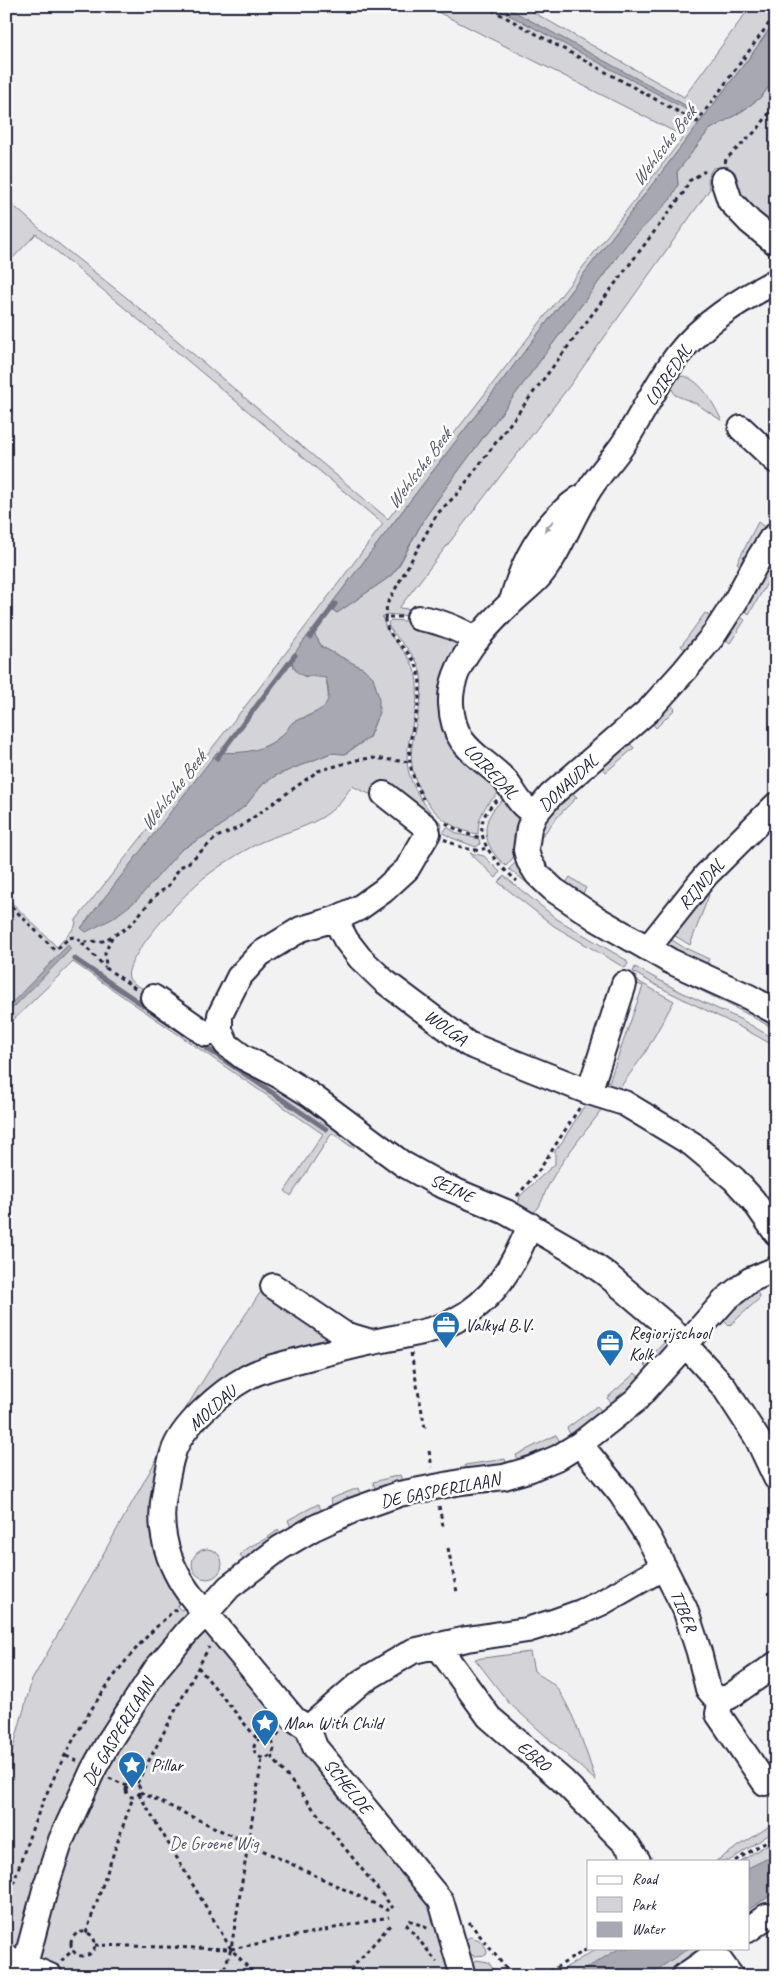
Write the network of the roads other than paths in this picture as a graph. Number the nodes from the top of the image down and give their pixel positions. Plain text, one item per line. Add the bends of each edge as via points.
1 (723, 180) road end
2 (776, 243) edge
3 (776, 281) edge
4 (741, 428) dead end
5 (776, 461) edge
6 (776, 535) edge
7 (419, 618) road end
8 (477, 640) junction
9 (384, 794) dead end
10 (776, 805) edge
11 (536, 814) junction
12 (766, 828) edge
13 (335, 918) junction
14 (648, 948) junction
15 (624, 984) dead end
16 (153, 997) road end
17 (776, 1012) edge
18 (220, 1030) junction
19 (589, 1092) junction
20 (530, 1225) junction
21 (775, 1228) edge
22 (776, 1269) edge
23 (273, 1286) dead end
24 (371, 1342) junction
25 (686, 1347) junction
26 (580, 1444) junction
27 (776, 1478) edge
28 (664, 1567) junction
29 (212, 1621) junction
30 (437, 1645) junction
31 (776, 1664) edge
32 (721, 1699) junction
33 (308, 1728) junction
34 (765, 1783) dead end
35 (637, 1860) edge
36 (717, 1953) edge
37 (18, 1966) edge
38 (453, 1972) edge
39 (50, 1976) edge
40 (684, 1976) edge
41 (731, 1976) edge

1 - 2 street via 730,201
3 - 8 street, LOIREDAL via 729,308 697,334 677,356 622,446 586,495 562,510 534,546 518,578 512,601
4 - 5 street
6 - 11 street, DONAUDAL via 771,538 713,636 685,670 649,710 552,795
7 - 8 street via 458,628
8 - 11 street, LOIREDAL via 460,663 453,684 454,722 465,747 503,778 523,805
9 - 13 street via 426,827 428,833 407,869 383,891 359,908
10 - 12 street, RIJNDAL
11 - 14 street, DONAUDAL via 529,828 526,850 537,874 554,890 597,919
12 - 14 street, RIJNDAL via 706,875
13 - 18 street via 300,929 260,954 239,977 226,1000 220,1015
13 - 19 street, WOLGA via 351,946 384,981 468,1044
14 - 17 street, DONAUDAL
15 - 19 street
16 - 18 street via 206,1034
18 - 20 street, SEINE via 226,1044 309,1094 403,1164
19 - 21 street, WOLGA via 624,1103 692,1144 734,1180
20 - 24 street, MOLDAU via 519,1253 492,1293 454,1321
20 - 25 street, SEINE via 606,1274 671,1329
22 - 25 street, DE GASPERILAAN via 750,1280 726,1299
23 - 24 street, MOLDAU via 344,1334
24 - 29 street, MOLDAU via 282,1365 246,1378 216,1399 191,1423 173,1451 162,1503 163,1534 177,1576
25 - 26 street, DE GASPERILAAN via 636,1400
25 - 27 street, SEINE via 724,1387 757,1438
26 - 28 street, TIBER via 630,1506
26 - 29 street, DE GASPERILAAN via 531,1469 497,1479 399,1494 314,1528 229,1587
28 - 30 street via 581,1612 527,1630
28 - 32 street, TIBER via 685,1608 708,1689
29 - 33 street, SCHELDE via 294,1719
29 - 37 street, DE GASPERILAAN via 188,1631 156,1669 108,1743 61,1840
30 - 33 street via 414,1651 361,1682
30 - 35 street, EBRO via 488,1717 562,1780 628,1846
31 - 32 street via 729,1697
32 - 34 street via 718,1714
33 - 38 street, SCHELDE via 315,1747 441,1901
36 - 40 street
36 - 41 street
37 - 39 street

